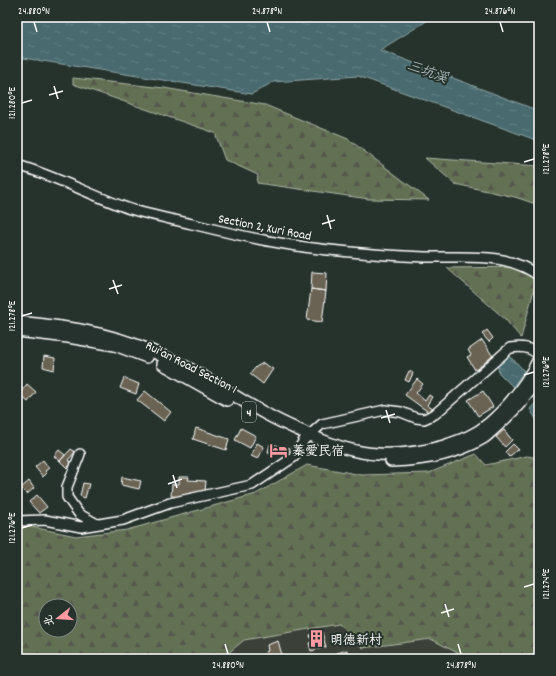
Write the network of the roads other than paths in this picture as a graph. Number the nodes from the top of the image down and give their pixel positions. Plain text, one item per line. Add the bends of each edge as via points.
1 (17, 165) edge
2 (539, 276) edge
3 (17, 322) edge
4 (17, 331) edge
5 (539, 355) edge
6 (539, 359) edge
7 (539, 377) edge
8 (482, 434) junction
9 (307, 437) junction
10 (80, 454) dead end
11 (17, 521) edge
12 (97, 524) junction

1 - 2 street, Section 2, Xuri Road via 131,209 225,232 346,252 501,259 527,268
3 - 9 main road, Rui'an Road Section 1 / 4 via 92,331 150,350 194,371
4 - 9 main road, Rui'an Road Section 1 / 4 via 115,345 155,360 279,429
5 - 9 street via 524,347 510,348 435,414 424,419 385,410 322,424
6 - 8 main road, 4 via 512,401
7 - 8 main road, 4 via 517,408
8 - 9 main road, Rui'an Road Section 1 / 4 via 424,451 384,454 352,450
9 - 12 street via 294,457 252,485 170,503 122,520
10 - 12 street via 67,487 66,497 79,514
11 - 12 street via 45,520 81,527

